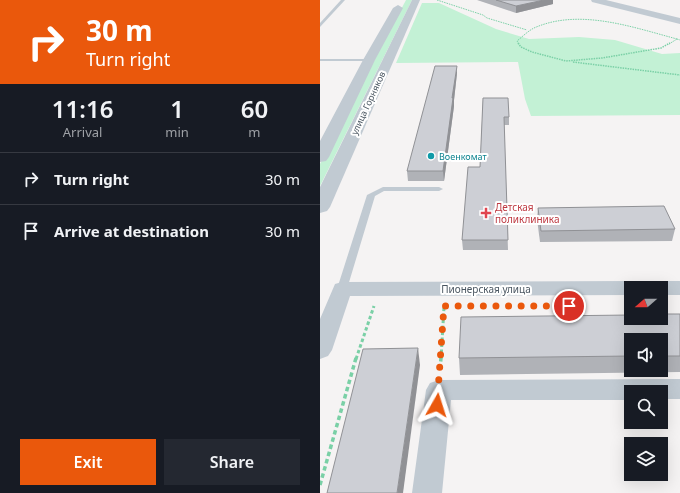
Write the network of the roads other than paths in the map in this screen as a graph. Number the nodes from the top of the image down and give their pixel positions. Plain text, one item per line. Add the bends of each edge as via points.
1 (343, 0) edge
2 (402, 0) edge
3 (416, 0) edge
4 (595, 0) edge
5 (680, 21) edge
6 (320, 26) edge
7 (320, 60) edge
8 (369, 60) junction
9 (320, 157) edge
10 (439, 189) dead end
11 (320, 207) edge
12 (624, 288) edge
13 (668, 288) edge
14 (680, 288) edge
15 (342, 289) junction
16 (320, 350) edge
17 (680, 389) edge
18 (427, 493) edge

1 - 6 lane
2 - 8 street, улица Горняков
3 - 11 street, улица Горняков
4 - 5 street
7 - 8 lane
8 - 9 street, улица Горняков
10 - 15 lane via 384,189 371,195
12 - 15 street, Пионерская улица
13 - 14 street
15 - 16 street
17 - 18 street via 439,390

